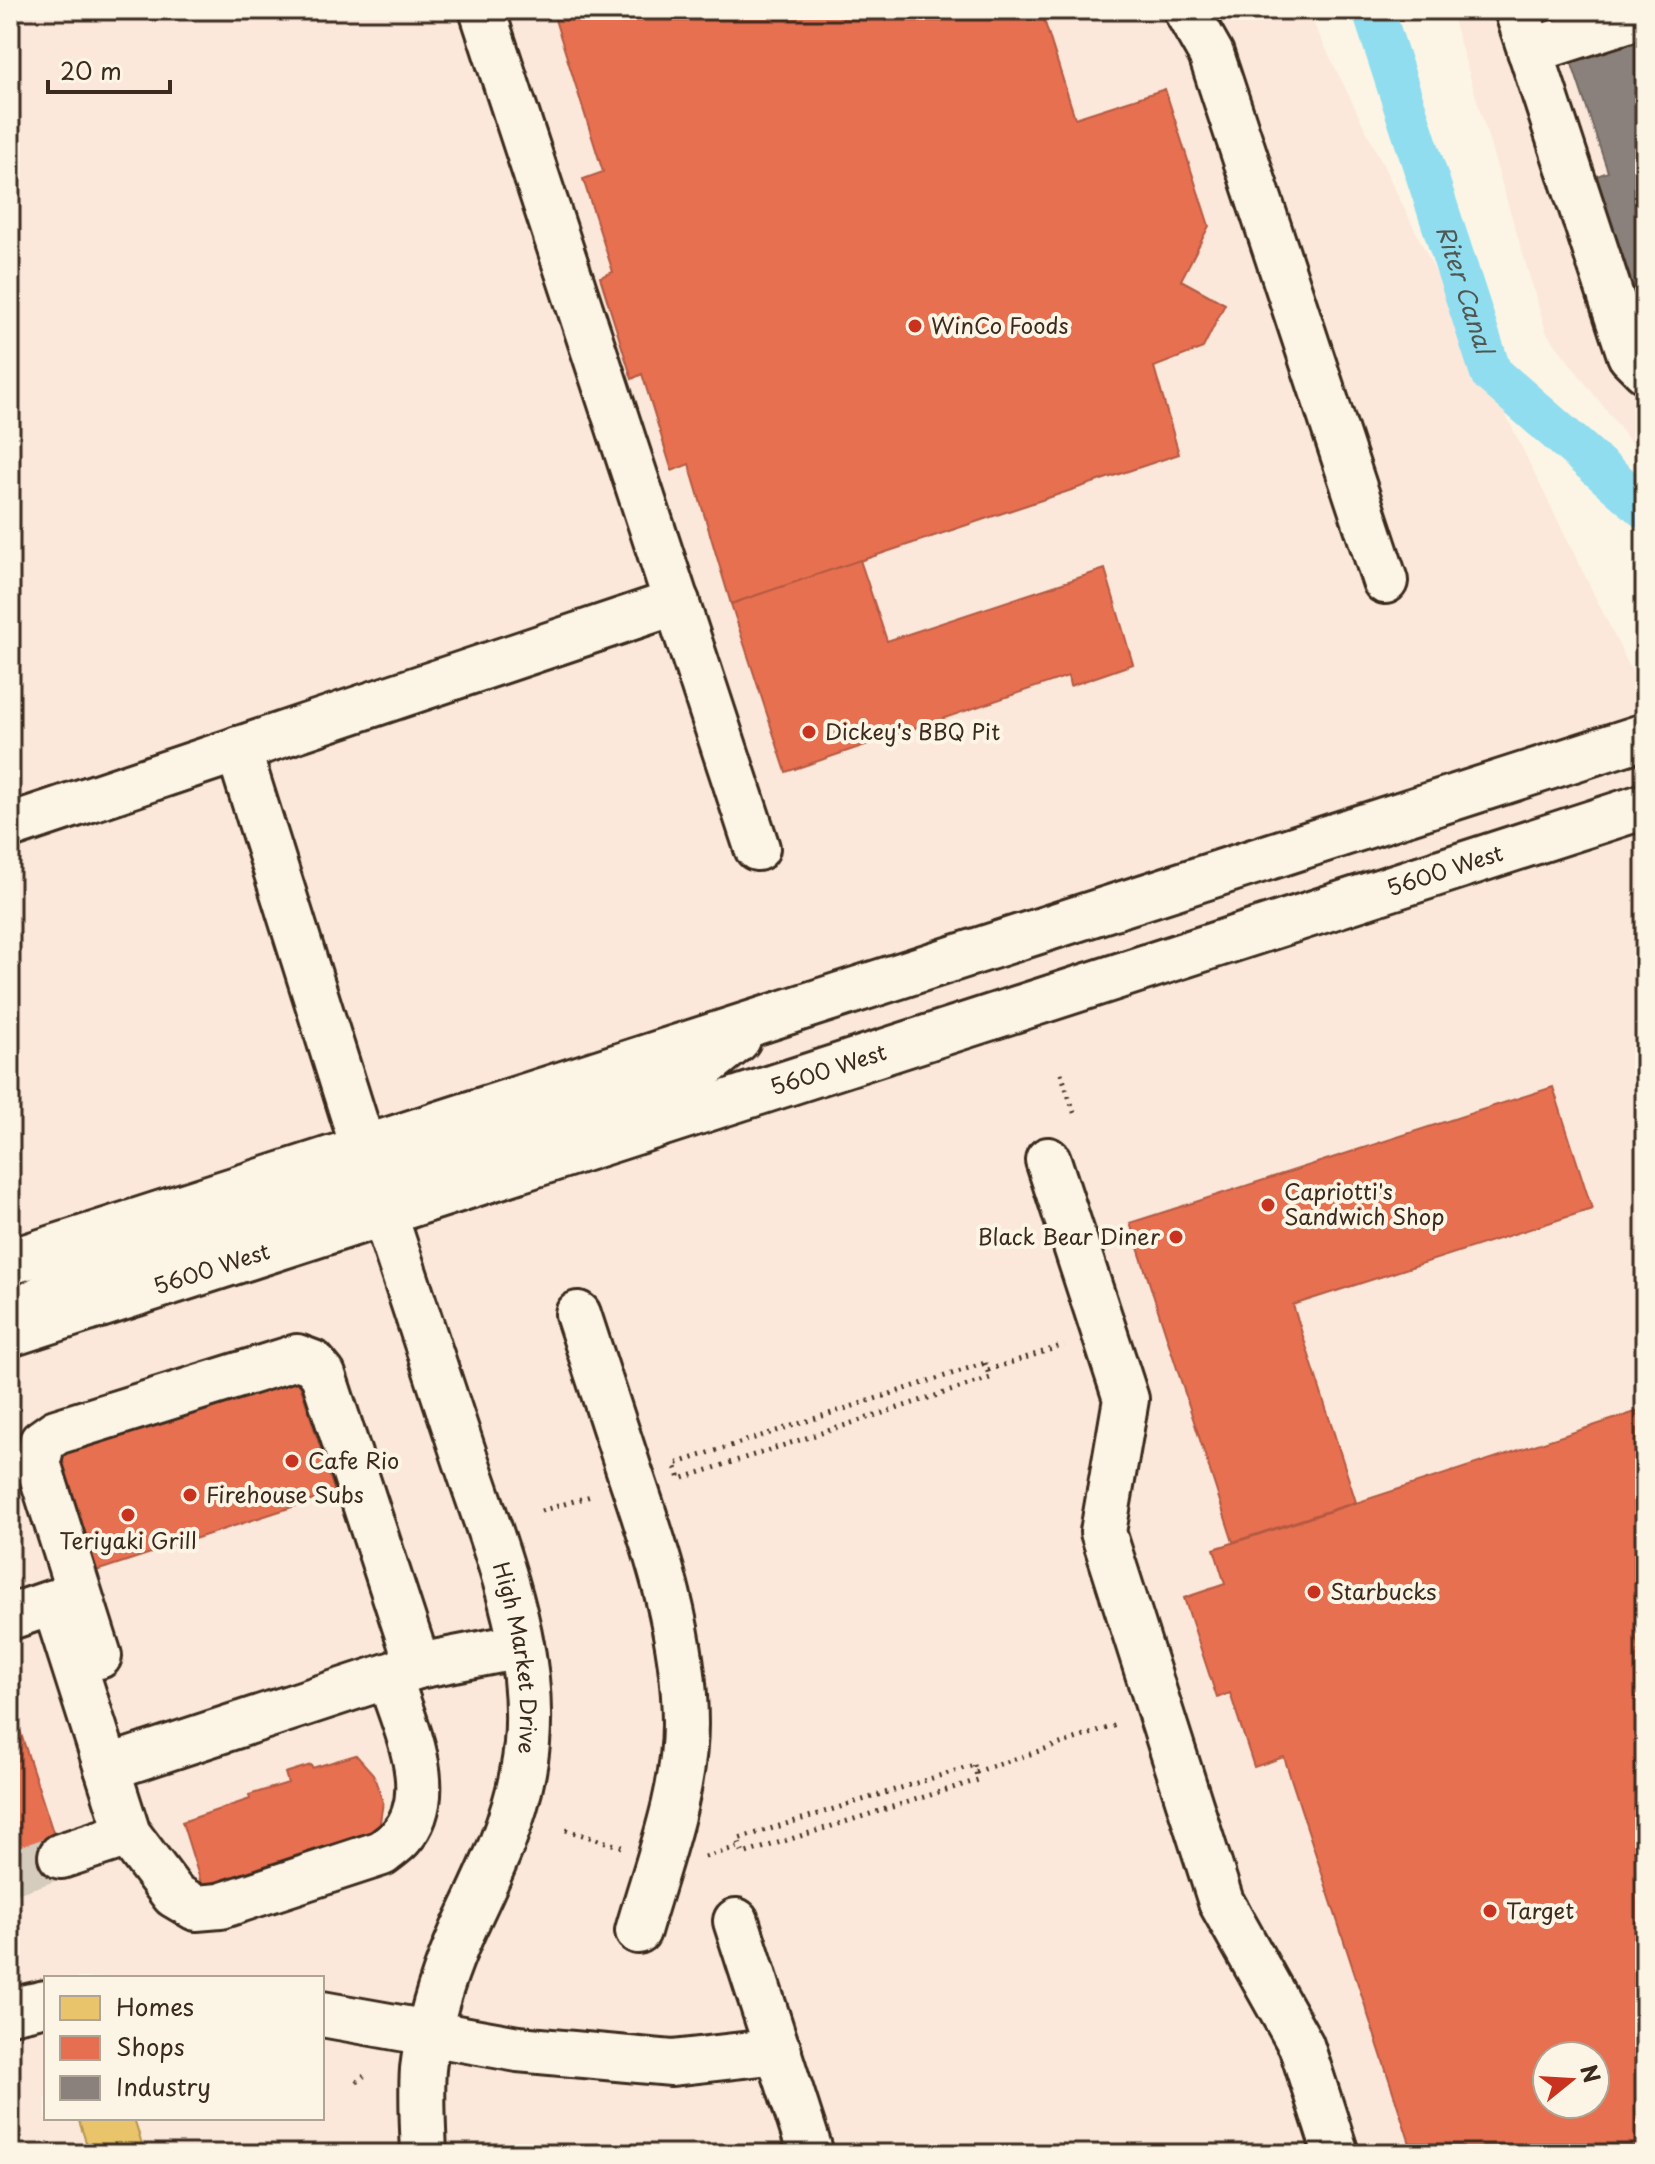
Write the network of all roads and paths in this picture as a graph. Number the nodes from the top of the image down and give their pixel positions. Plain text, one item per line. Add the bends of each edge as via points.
1 (482, 10) edge
2 (1186, 10) edge
3 (1517, 10) edge
4 (1645, 14) edge
5 (1530, 51) junction
6 (1645, 370) edge
7 (1385, 581) dead end
8 (677, 602) junction
9 (1645, 736) edge
10 (238, 749) junction
11 (1643, 815) edge
12 (10, 826) edge
13 (757, 848) dead end
14 (757, 1020) junction
15 (1061, 1073) dead end
16 (1076, 1118) dead end
17 (363, 1147) junction
18 (1048, 1160) dead end
19 (384, 1213) junction
20 (10, 1262) edge
21 (578, 1314) dead end
22 (10, 1317) edge
23 (10, 1334) edge
24 (1073, 1342) dead end
25 (988, 1370) junction
26 (598, 1494) dead end
27 (541, 1511) dead end
28 (10, 1617) edge
29 (521, 1646) junction
30 (99, 1656) dead end
31 (403, 1671) junction
32 (1133, 1720) dead end
33 (107, 1768) junction
34 (976, 1772) junction
35 (566, 1830) dead end
36 (128, 1834) junction
37 (741, 1846) junction
38 (634, 1850) dead end
39 (61, 1856) tunnel mouth
40 (699, 1859) dead end
41 (736, 1921) dead end
42 (638, 1931) dead end
43 (44, 2003) edge
44 (10, 2011) edge
45 (324, 2014) edge
46 (429, 2033) junction
47 (779, 2051) junction
48 (364, 2076) dead end
49 (357, 2082) dead end
50 (424, 2154) edge
51 (811, 2154) edge
52 (1336, 2154) edge

1 - 8 main road
2 - 7 main road via 1211,54
3 - 5 main road
4 - 5 main road
5 - 6 main road via 1630,355
8 - 10 main road
8 - 13 main road
9 - 14 main road
10 - 12 main road
10 - 17 main road
11 - 19 main road, 5600 West
14 - 17 main road
14 - 19 main road via 708,1063 676,1082 416,1167 394,1183 385,1196
15 - 16 path
17 - 20 main road
17 - 22 main road via 362,1170 347,1186 111,1263
18 - 52 main road via 1126,1399 1103,1532 1221,1902 1301,2045
19 - 23 main road, 5600 West
19 - 29 main road, High Market Drive via 497,1556
21 - 42 main road via 656,1553 681,1665 685,1726 678,1789
24 - 25 path
25 - 25 path via 990,1378 680,1479 675,1464 985,1363
26 - 27 path
28 - 33 main road via 54,1602
29 - 31 main road
29 - 46 main road, High Market Drive via 528,1730 516,1807 451,1961
30 - 31 main road via 38,1463 42,1442 56,1432 297,1357 313,1363 323,1375 385,1563
31 - 33 main road
31 - 36 main road via 420,1783 416,1812 402,1836 382,1853 220,1906 196,1908 174,1895
32 - 34 path
33 - 36 main road
34 - 37 path via 974,1765 753,1834 738,1839
34 - 37 path via 978,1780 743,1854
35 - 38 path
36 - 39 main road
37 - 40 path
41 - 47 main road
43 - 44 main road
45 - 46 main road
46 - 47 main road via 518,2049 672,2063
46 - 50 main road, High Market Drive via 423,2070
47 - 51 main road
48 - 49 path

